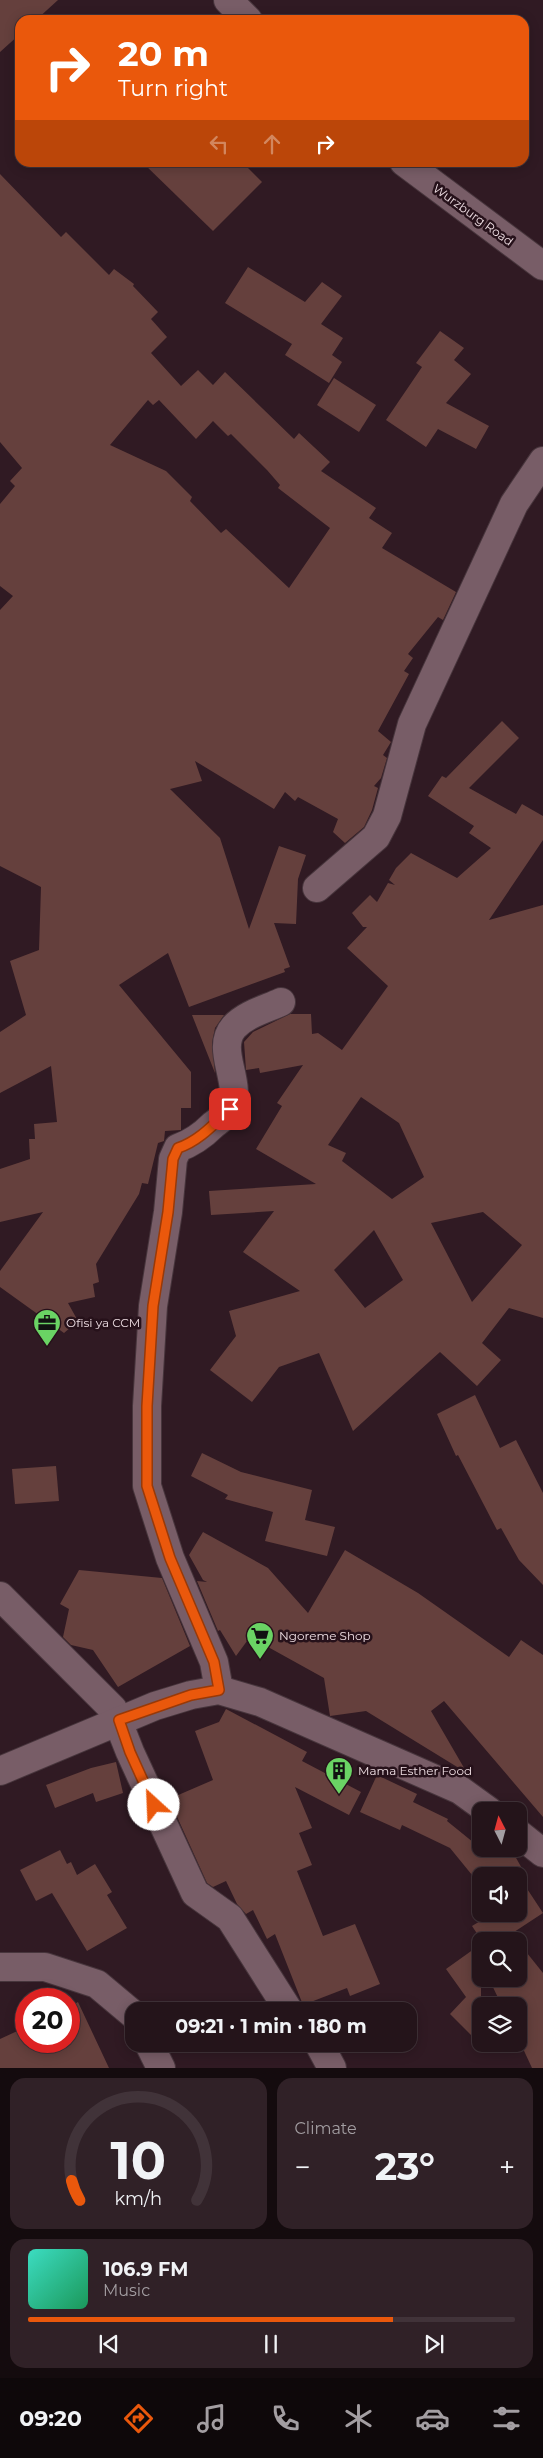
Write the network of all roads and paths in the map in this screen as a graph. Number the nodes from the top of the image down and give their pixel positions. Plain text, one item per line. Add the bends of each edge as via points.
1 (228, 0) edge
2 (243, 15) edge
3 (411, 167) edge
4 (543, 266) edge
5 (543, 461) edge
6 (317, 888) dead end
7 (281, 1002) dead end
8 (0, 1596) edge
9 (219, 1690) junction
10 (119, 1720) junction
11 (0, 1771) edge
12 (476, 1802) edge
13 (528, 1841) edge
14 (543, 1853) edge
15 (0, 1966) edge
16 (283, 2002) edge
17 (125, 2007) edge
18 (153, 2052) edge
19 (323, 2052) edge
20 (161, 2068) edge
21 (332, 2068) edge

1 - 2 street
3 - 4 street, Wurzburg Road
5 - 6 street via 514,504 412,724 387,816 376,837
7 - 9 street via 246,1017 233,1028 227,1042 234,1086 230,1109 206,1132 178,1148 173,1159 153,1306 147,1406 147,1486 170,1558 214,1662
8 - 10 street via 99,1693
9 - 10 street via 191,1695
9 - 12 street via 260,1702 460,1790
10 - 11 street
10 - 16 street via 130,1752 195,1894 230,1918
13 - 14 street
15 - 17 street via 45,1967 97,1984
18 - 20 street
19 - 21 street

